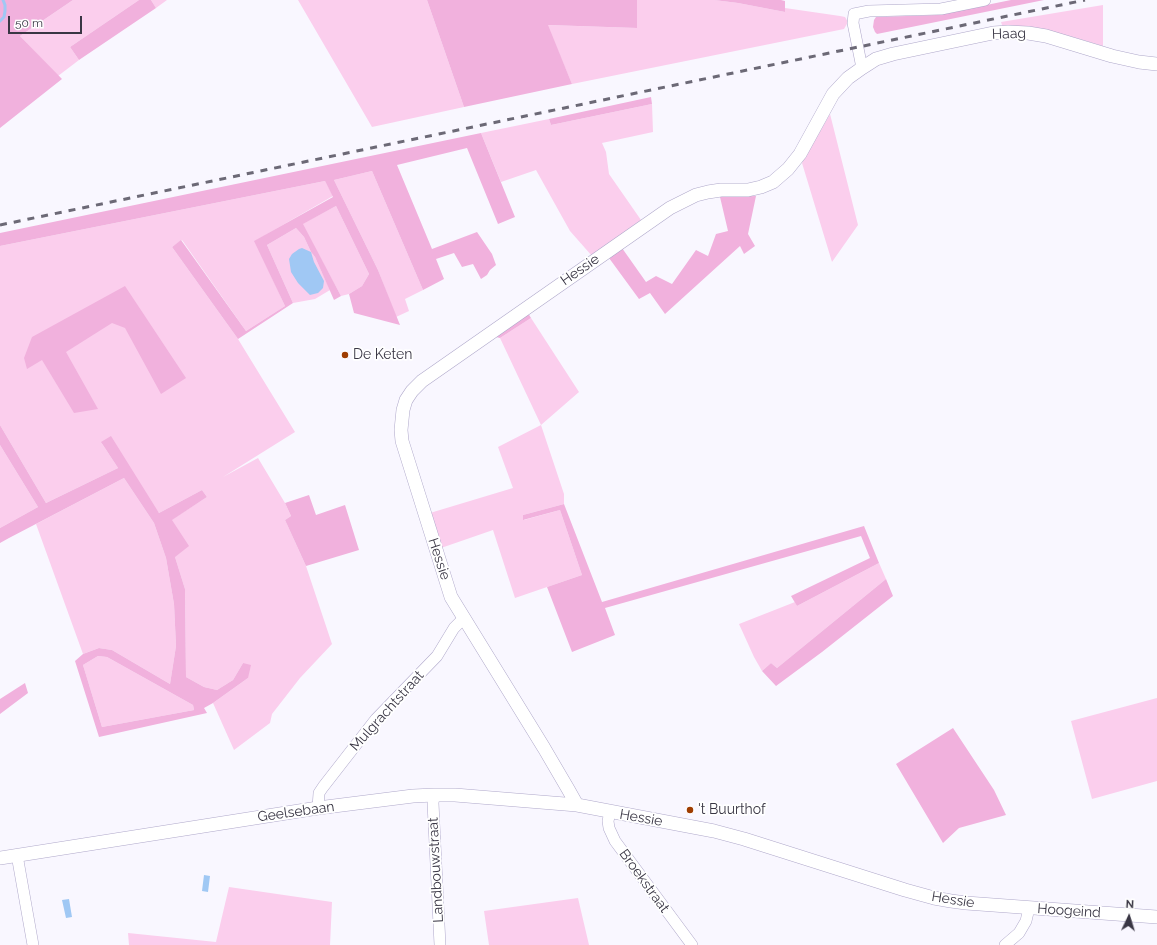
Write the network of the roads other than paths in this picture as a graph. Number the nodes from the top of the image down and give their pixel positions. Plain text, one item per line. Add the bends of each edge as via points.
1 (985, 0) edge
2 (1157, 64) edge
3 (862, 68) junction
4 (464, 618) junction
5 (434, 795) junction
6 (577, 805) junction
7 (318, 808) junction
8 (610, 812) junction
9 (17, 856) junction
10 (0, 858) edge
11 (1029, 908) junction
12 (1157, 917) edge
13 (33, 945) edge
14 (440, 945) edge
15 (692, 945) edge
16 (1005, 945) edge

1 - 3 street via 941,9 869,11 854,14 853,22
2 - 3 street, Haag via 1112,56 1046,36 1008,32 893,54 876,59
3 - 4 street, Hessie via 833,94 800,154 773,182 748,190 721,190 696,195 670,208 441,367 412,391 403,410 402,441 451,597
4 - 6 street, Hessie
4 - 7 street, Mulgrachtstraat via 454,628 437,656 376,719 319,793
5 - 6 street, Geelsebaan
5 - 7 street, Geelsebaan
5 - 14 street, Landbouwstraat
6 - 8 street, Hessie
7 - 9 street, Geelsebaan
8 - 11 street, Hessie via 714,831 934,898
8 - 15 street, Broekstraat via 609,828 615,841
9 - 10 street, Geelsebaan
9 - 13 street
11 - 12 street, Hoogeind
11 - 16 street via 1026,921 1019,933

